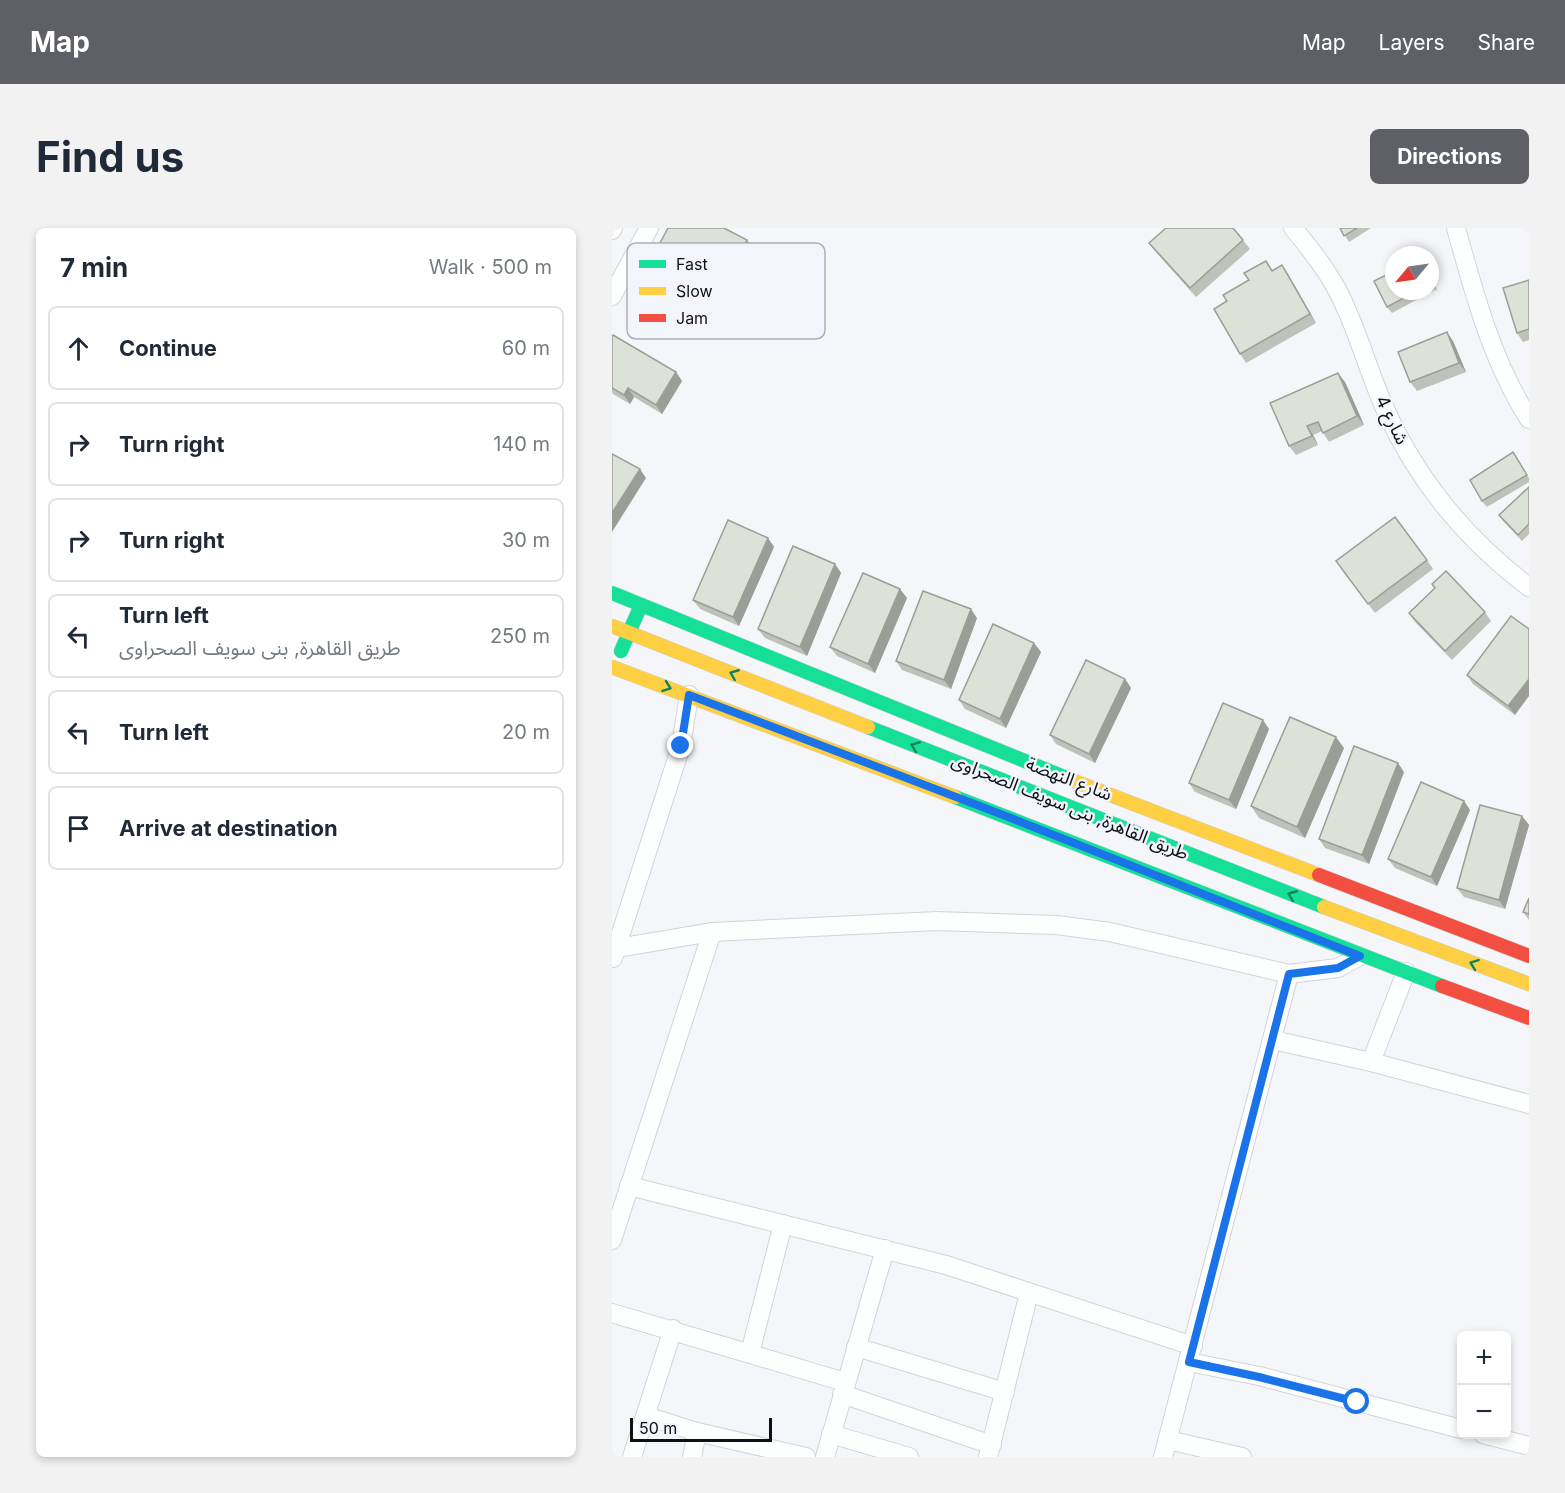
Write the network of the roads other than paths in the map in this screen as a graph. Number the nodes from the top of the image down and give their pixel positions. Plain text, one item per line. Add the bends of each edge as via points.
1 (649, 228) edge
2 (1293, 228) edge
3 (1456, 228) edge
4 (641, 243) edge
5 (627, 268) edge
6 (612, 296) edge
7 (1529, 419) edge
8 (1529, 587) edge
9 (612, 593) edge
10 (641, 605) junction
11 (612, 626) edge
12 (629, 633) junction
13 (613, 668) edge
14 (689, 695) junction
15 (712, 932) junction
16 (613, 953) edge
17 (1360, 956) junction
18 (1529, 956) edge
19 (1406, 972) junction
20 (1289, 974) junction
21 (1529, 984) edge
22 (1529, 1018) edge
23 (1273, 1040) junction
24 (1371, 1062) junction
25 (1529, 1104) edge
26 (629, 1186) junction
27 (783, 1224) junction
28 (612, 1240) edge
29 (885, 1249) junction
30 (1029, 1293) junction
31 (612, 1313) edge
32 (673, 1329) junction
33 (856, 1347) junction
34 (750, 1353) junction
35 (1191, 1354) junction
36 (844, 1388) junction
37 (1005, 1392) junction
38 (646, 1416) junction
39 (1457, 1428) edge
40 (697, 1432) junction
41 (831, 1434) junction
42 (1502, 1439) edge
43 (1529, 1446) edge
44 (1165, 1449) edge
45 (990, 1451) edge
46 (632, 1457) edge
47 (692, 1457) edge
48 (806, 1457) edge
49 (825, 1457) edge
50 (909, 1457) edge
51 (1242, 1457) edge

1 - 4 street
2 - 8 street, شارع 4 via 1344,302 1385,411 1417,468 1456,520 1502,567
3 - 7 street via 1497,356
5 - 6 street
9 - 10 main road, شارع النهضة
10 - 12 main road
10 - 18 main road, شارع النهضة via 1027,763
11 - 12 main road, طريق القاهرة, بنى سويف الصحراوى
12 - 13 main road
21 -> 12 main road, طريق القاهرة, بنى سويف الصحراوى
13 -> 14 main road, طريق القاهرة, بنى سويف الصحراوى
14 - 16 street via 681,746
14 - 17 main road, طريق القاهرة, بنى سويف الصحراوى
15 - 16 street
15 - 20 street via 937,921 1056,925 1171,945
15 - 26 street
17 - 19 main road, طريق القاهرة, بنى سويف الصحراوى
17 - 20 street via 1338,968
19 - 22 main road, طريق القاهرة, بنى سويف الصحراوى
19 - 24 street
20 - 23 street
23 - 24 street
23 - 35 street
24 - 25 street
26 - 27 street
26 - 28 street
27 - 29 street
27 - 34 street
29 - 30 street
29 - 33 street
30 - 35 street
30 - 37 street
31 - 32 street
32 - 34 street
32 - 38 street
33 - 36 street
33 - 37 street
34 - 36 street
35 - 39 street via 1259,1377
35 - 44 street
36 - 41 street
36 - 45 street
37 - 45 street
38 - 40 street
38 - 46 street
40 - 47 street
40 - 48 street
41 - 49 street
41 - 50 street
42 - 43 street
44 - 51 street

